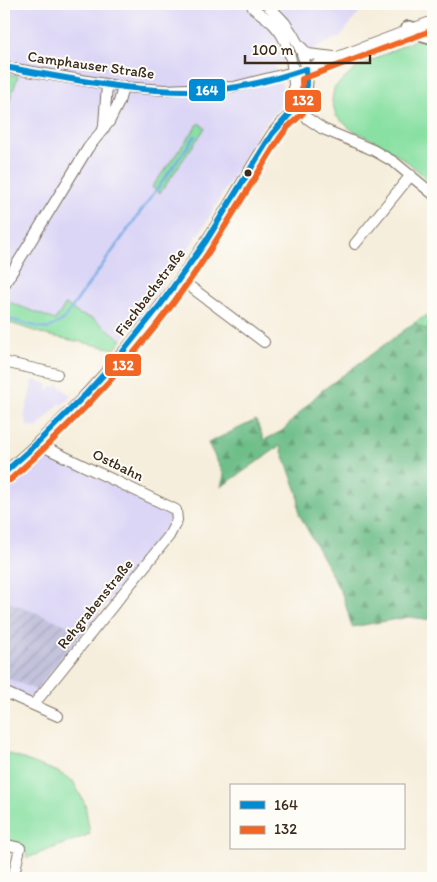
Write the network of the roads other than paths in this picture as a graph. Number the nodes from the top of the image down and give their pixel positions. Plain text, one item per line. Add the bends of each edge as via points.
1 (266, 4) edge
2 (253, 8) dead end
3 (433, 21) edge
4 (409, 30) junction
5 (433, 36) edge
6 (297, 43) junction
7 (338, 57) junction
8 (4, 67) edge
9 (306, 69) junction
10 (292, 73) junction
11 (107, 85) junction
12 (123, 87) junction
13 (295, 110) junction
14 (104, 126) junction
15 (411, 175) junction
16 (433, 194) edge
17 (355, 244) dead end
18 (180, 279) junction
19 (4, 285) edge
20 (264, 342) dead end
21 (4, 362) edge
22 (57, 374) dead end
23 (38, 444) junction
24 (4, 473) edge
25 (178, 520) joint
26 (4, 692) edge
27 (34, 704) junction
28 (58, 716) dead end
29 (4, 844) edge
30 (14, 878) edge

1 - 6 street, Fischbachstraße
2 - 10 street via 280,32 289,53
3 - 4 street, Camphauser Straße
4 - 5 highway
4 - 7 street, Camphauser Straße
6 - 7 street, Fischbachstraße via 308,54
6 - 9 street, Fischbachstraße
7 - 9 street, Camphauser Straße
8 - 11 street, Camphauser Straße
9 - 10 street, Camphauser Straße
9 - 13 street, Fischbachstraße via 305,94
10 - 12 street, Camphauser Straße via 234,87 165,90
10 - 13 street
11 - 12 street, Camphauser Straße
11 - 14 street
12 - 14 street via 119,102
13 - 15 street via 323,129 381,154
13 - 18 street, Fischbachstraße via 272,134
14 - 19 street
15 - 16 street
15 - 17 street
18 - 20 street
18 - 23 street, Fischbachstraße via 89,392
21 - 22 street
23 - 24 street, Fischbachstraße
23 - 25 street, Ostbahn via 176,510
25 - 27 street, Rehgrabenstraße via 169,536
26 - 27 street
27 - 28 street
29 - 30 street via 20,848

